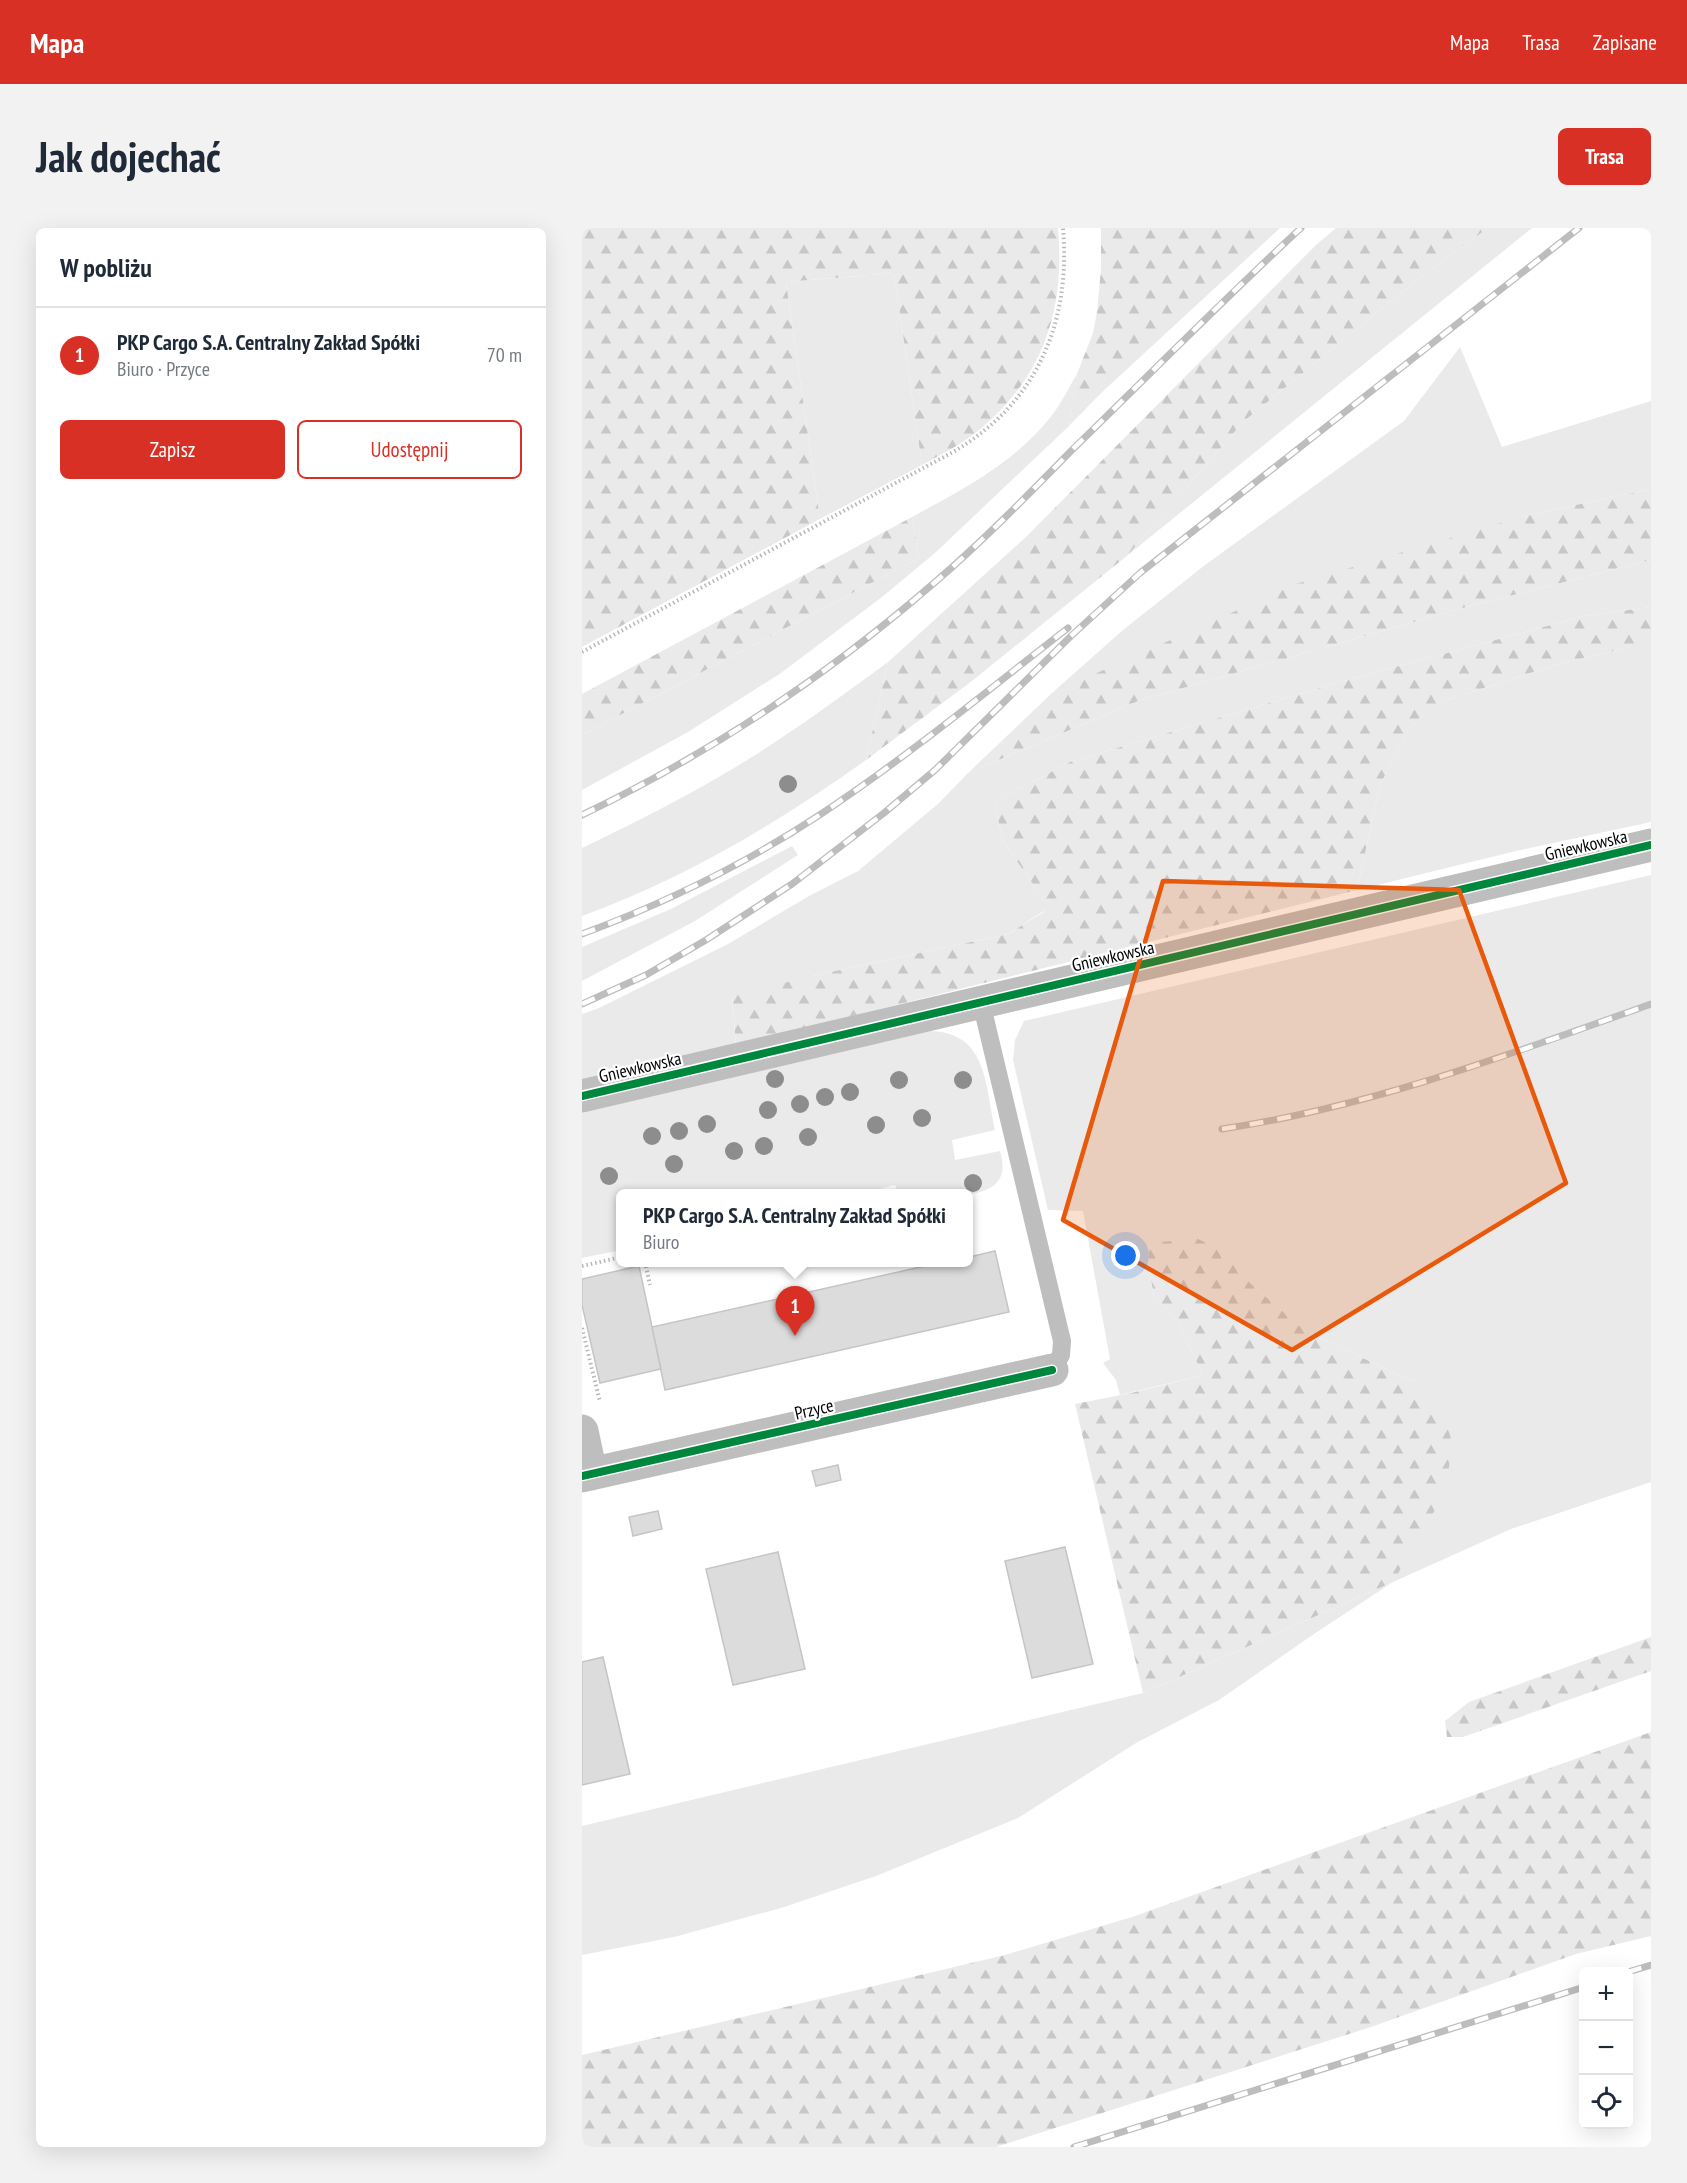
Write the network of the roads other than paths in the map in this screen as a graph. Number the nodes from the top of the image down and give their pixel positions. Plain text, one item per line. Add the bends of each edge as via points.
1 (1651, 845) edge
2 (981, 1002) junction
3 (582, 1095) edge
4 (1052, 1370) joint
5 (592, 1421) edge
6 (587, 1475) edge

1 - 2 street, Gniewkowska
2 - 3 street, Gniewkowska
2 - 4 lane via 1062,1341 1061,1355
4 - 6 street, Przyce
5 - 6 street, Przyce

